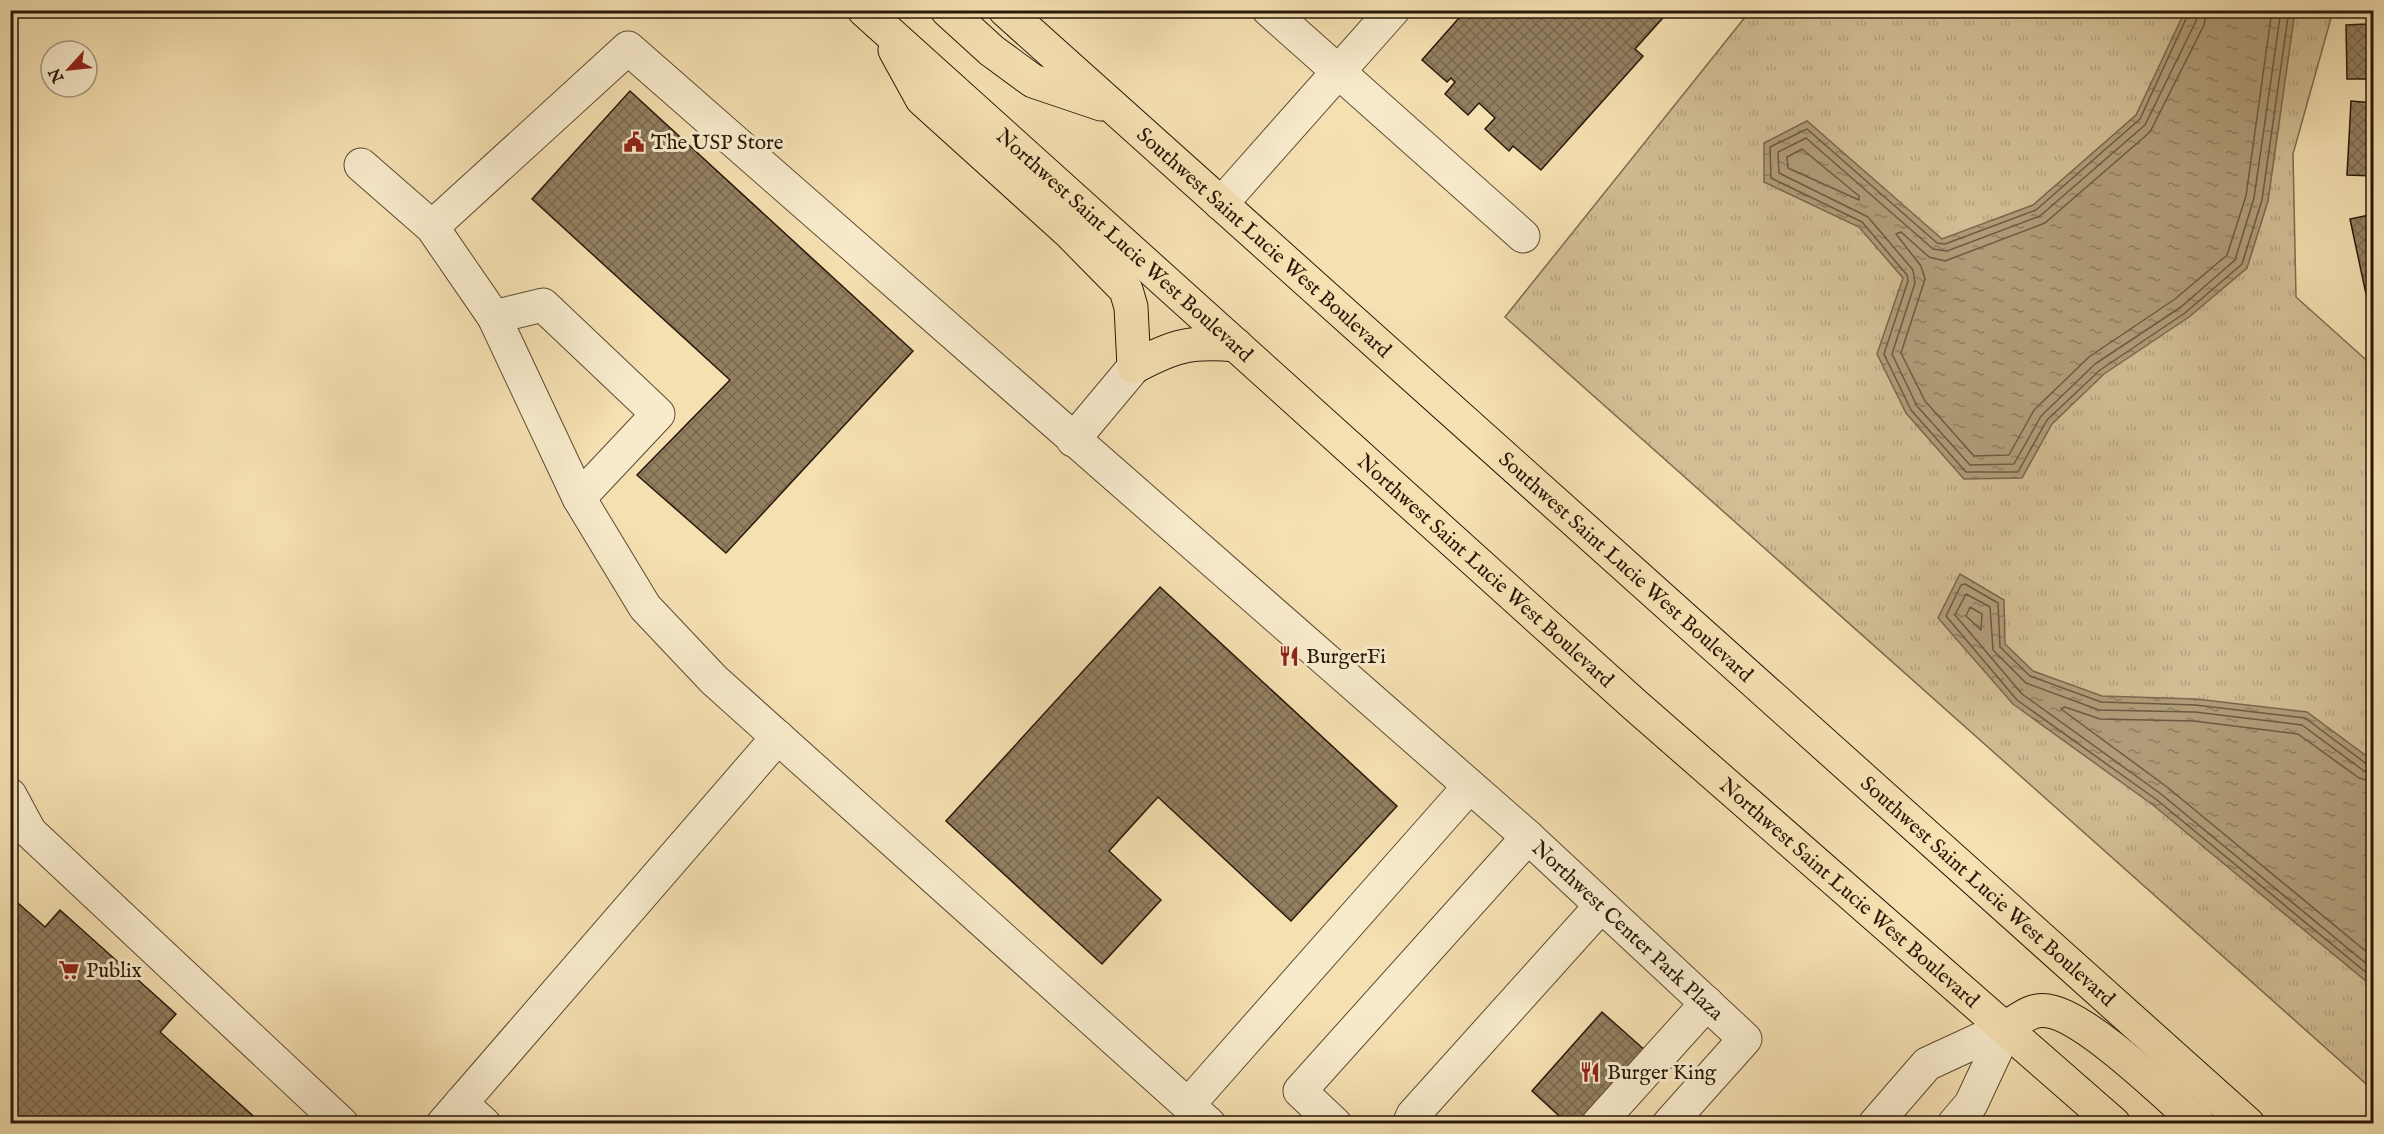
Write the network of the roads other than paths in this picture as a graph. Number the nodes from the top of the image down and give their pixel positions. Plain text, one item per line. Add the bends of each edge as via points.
1 (947, 10) edge
2 (1005, 10) edge
3 (1269, 10) edge
4 (1393, 10) edge
5 (873, 19) edge
6 (1337, 73) junction
7 (1114, 108) junction
8 (361, 165) dead end
9 (1221, 204) junction
10 (432, 227) junction
11 (1523, 236) dead end
12 (494, 317) junction
13 (1236, 345) junction
14 (1134, 367) junction
15 (1074, 440) junction
16 (579, 498) junction
17 (778, 737) junction
18 (1469, 788) junction
19 (10, 795) edge
20 (1528, 837) junction
21 (1601, 906) junction
22 (1707, 1003) junction
23 (2007, 1027) junction
24 (1199, 1114) edge
25 (463, 1117) edge
26 (1415, 1121) edge
27 (342, 1124) edge
28 (1335, 1124) edge
29 (1598, 1124) edge
30 (1669, 1124) edge
31 (1875, 1124) edge
32 (1953, 1124) edge
33 (2114, 1124) edge
34 (2199, 1124) edge
35 (2248, 1124) edge

1 - 7 main road via 1033,81
2 - 7 main road, Southwest Saint Lucie West Boulevard
3 - 6 street
4 - 6 street
5 - 13 main road, Northwest Saint Lucie West Boulevard
5 - 14 main road via 922,99 1085,247 1126,290 1131,307
6 - 9 street
6 - 11 street
7 - 9 main road, Southwest Saint Lucie West Boulevard
8 - 10 street
9 - 35 main road, Southwest Saint Lucie West Boulevard
10 - 12 street
10 - 15 street via 628,48
12 - 16 street
12 - 16 street via 543,305 658,414
13 - 14 main road via 1185,345 1160,352
13 - 23 main road, Northwest Saint Lucie West Boulevard via 1635,705
14 - 15 street
15 - 18 street
16 - 17 street via 645,607 714,680
17 - 24 street
17 - 25 street
18 - 20 street
18 - 24 street
19 - 27 street via 30,832
20 - 21 street, Northwest Center Park Plaza
20 - 28 street, Northwest Center Park Plaza via 1300,1090
21 - 22 street, Northwest Center Park Plaza
21 - 26 street
22 - 29 street
22 - 30 street, Northwest Center Park Plaza via 1746,1039
23 - 31 street via 1927,1064
23 - 32 street via 1971,1104
23 - 33 main road, Northwest Saint Lucie West Boulevard
23 - 34 main road via 2031,1012 2049,1011 2086,1027

